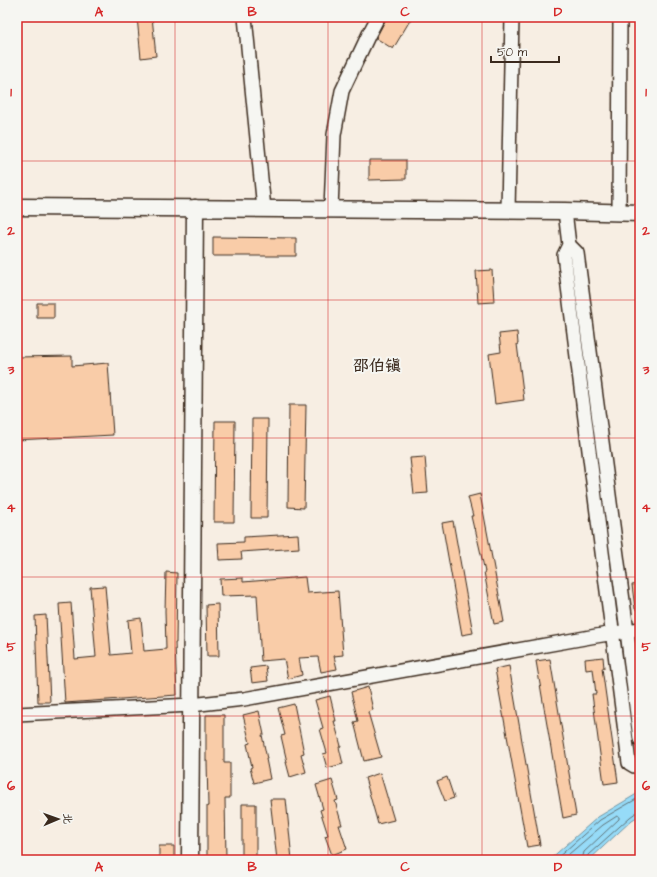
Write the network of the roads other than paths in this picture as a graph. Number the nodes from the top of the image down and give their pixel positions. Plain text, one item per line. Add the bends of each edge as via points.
1 (244, 17) edge
2 (378, 17) edge
3 (512, 17) edge
4 (620, 17) edge
5 (17, 207) edge
6 (195, 208) junction
7 (264, 209) junction
8 (332, 209) junction
9 (508, 210) junction
10 (565, 211) junction
11 (619, 212) junction
12 (640, 213) edge
13 (569, 245) junction
14 (634, 630) edge
15 (612, 634) junction
16 (191, 705) junction
17 (17, 714) edge
18 (640, 740) edge
19 (640, 764) edge
20 (190, 860) edge

1 - 7 street
2 - 8 street via 342,91 334,135
3 - 9 street
4 - 11 street
5 - 6 main road
6 - 7 main road
6 - 16 main road
7 - 8 main road
8 - 9 main road
9 - 10 main road
10 - 11 main road
10 - 13 street
11 - 12 main road
13 - 14 street via 578,253
13 - 15 street via 564,256
14 - 15 street
14 - 18 street
15 - 16 street via 244,699
15 - 19 street via 629,763 634,766
16 - 17 street
16 - 20 main road

